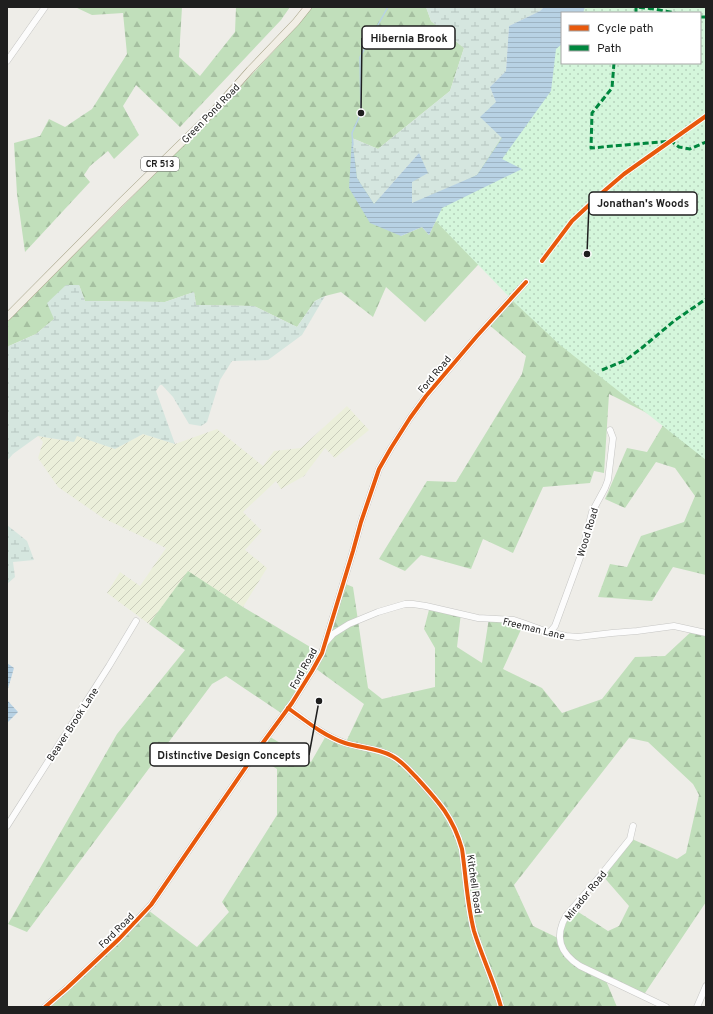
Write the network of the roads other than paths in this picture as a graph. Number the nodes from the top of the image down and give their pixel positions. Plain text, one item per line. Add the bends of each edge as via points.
1 (45, 7) edge
2 (308, 7) edge
3 (7, 61) edge
4 (526, 282) dead end
5 (7, 317) edge
6 (610, 430) dead end
7 (136, 621) dead end
8 (550, 632) junction
9 (706, 633) edge
10 (325, 643) junction
11 (288, 708) junction
12 (7, 826) edge
13 (633, 826) dead end
14 (706, 986) edge
15 (45, 1007) edge
16 (501, 1007) edge
17 (666, 1007) edge
18 (697, 1007) edge

1 - 3 street
2 - 5 main road, Green Pond Road / CR 513 via 211,114
4 - 10 street, Ford Road via 430,391 379,469
6 - 8 street, Wood Road via 613,438 608,480 592,512 582,552 555,626
7 - 12 street, Beaver Brook Lane
8 - 9 street, Freeman Lane via 578,637 674,626
8 - 10 street, Freeman Lane via 514,620 478,618 406,604 349,624 333,634
10 - 11 street, Ford Road via 312,671
11 - 15 street, Ford Road via 151,905 119,939
11 - 16 street, Kitchell Road via 336,739 393,756 430,792 445,811 461,844 474,932
13 - 17 street, Mirador Road via 630,839 562,922 560,944 566,954 580,966
14 - 18 street

